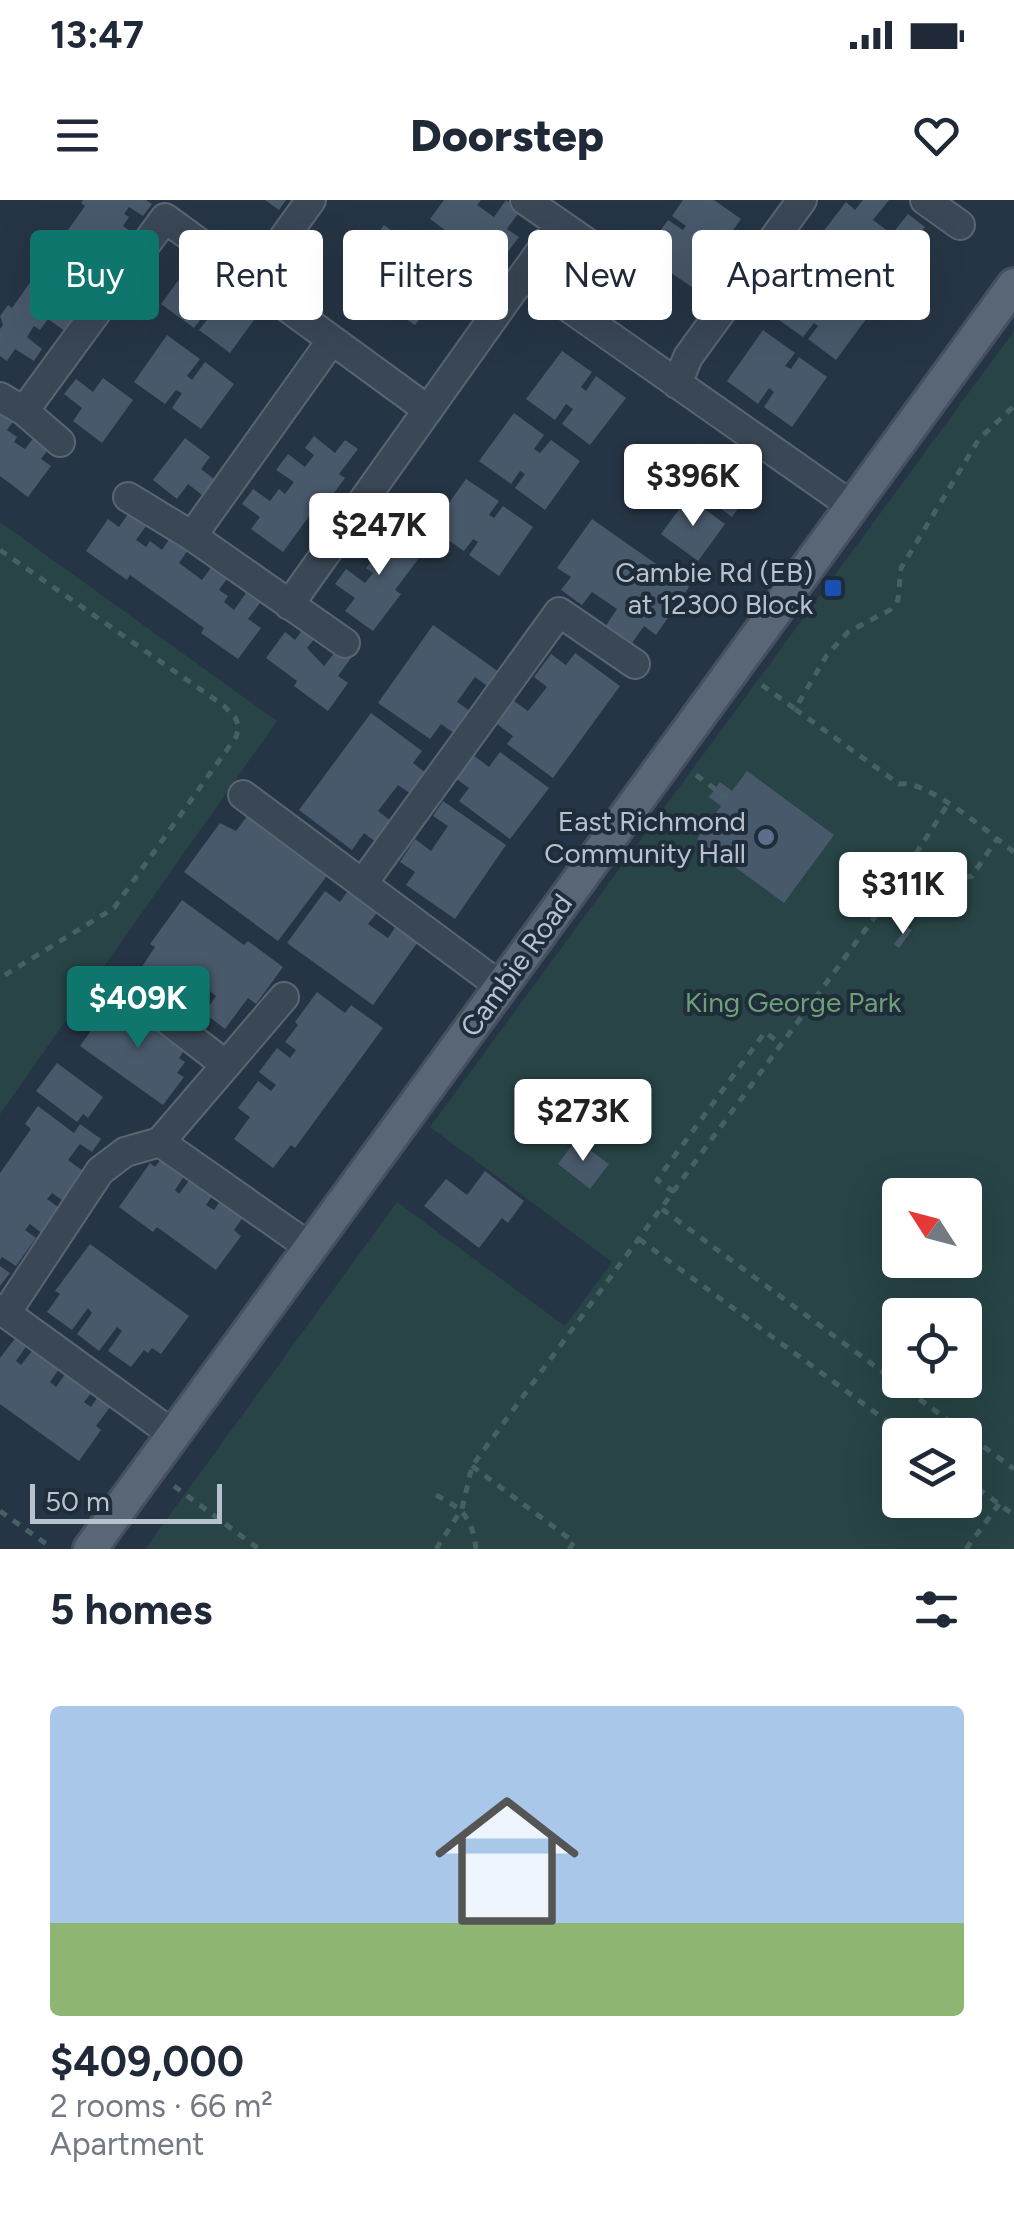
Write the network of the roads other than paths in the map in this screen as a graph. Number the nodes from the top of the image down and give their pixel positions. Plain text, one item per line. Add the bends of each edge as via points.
1 (312, 200) edge
2 (525, 200) edge
3 (802, 200) edge
4 (925, 200) edge
5 (560, 224) junction
6 (960, 225) dead end
7 (182, 230) edge
8 (290, 230) edge
9 (569, 230) edge
10 (524, 276) junction
11 (1014, 285) edge
12 (304, 320) edge
13 (332, 340) junction
14 (677, 384) junction
15 (12, 404) edge
16 (428, 410) junction
17 (60, 442) dead end
18 (128, 497) dead end
19 (852, 506) junction
20 (192, 536) junction
21 (289, 605) junction
22 (345, 644) dead end
23 (635, 664) dead end
24 (242, 794) dead end
25 (362, 883) junction
26 (500, 986) junction
27 (284, 996) dead end
28 (138, 997) dead end
29 (226, 1065) junction
30 (160, 1142) junction
31 (310, 1248) junction
32 (3, 1311) edge
33 (174, 1434) junction
34 (90, 1549) edge

1 - 8 lane
2 - 5 lane
3 - 14 lane via 688,356
4 - 6 lane
5 - 9 lane
5 - 10 lane
7 - 15 lane via 166,218
10 - 14 lane
10 - 16 lane
11 - 19 main road, Cambie Road
12 - 13 lane
13 - 16 lane
13 - 20 lane
14 - 19 lane
15 - 17 lane
16 - 21 lane
18 - 20 lane
19 - 26 main road, Cambie Road
20 - 21 lane
21 - 22 lane
23 - 25 lane via 559,612
24 - 25 lane
25 - 26 lane
26 - 31 main road, Cambie Road
27 - 29 lane
28 - 29 lane
29 - 30 lane
30 - 31 lane
30 - 32 lane via 125,1152 100,1171
31 - 33 main road, Cambie Road
32 - 33 lane
33 - 34 main road, Cambie Road

